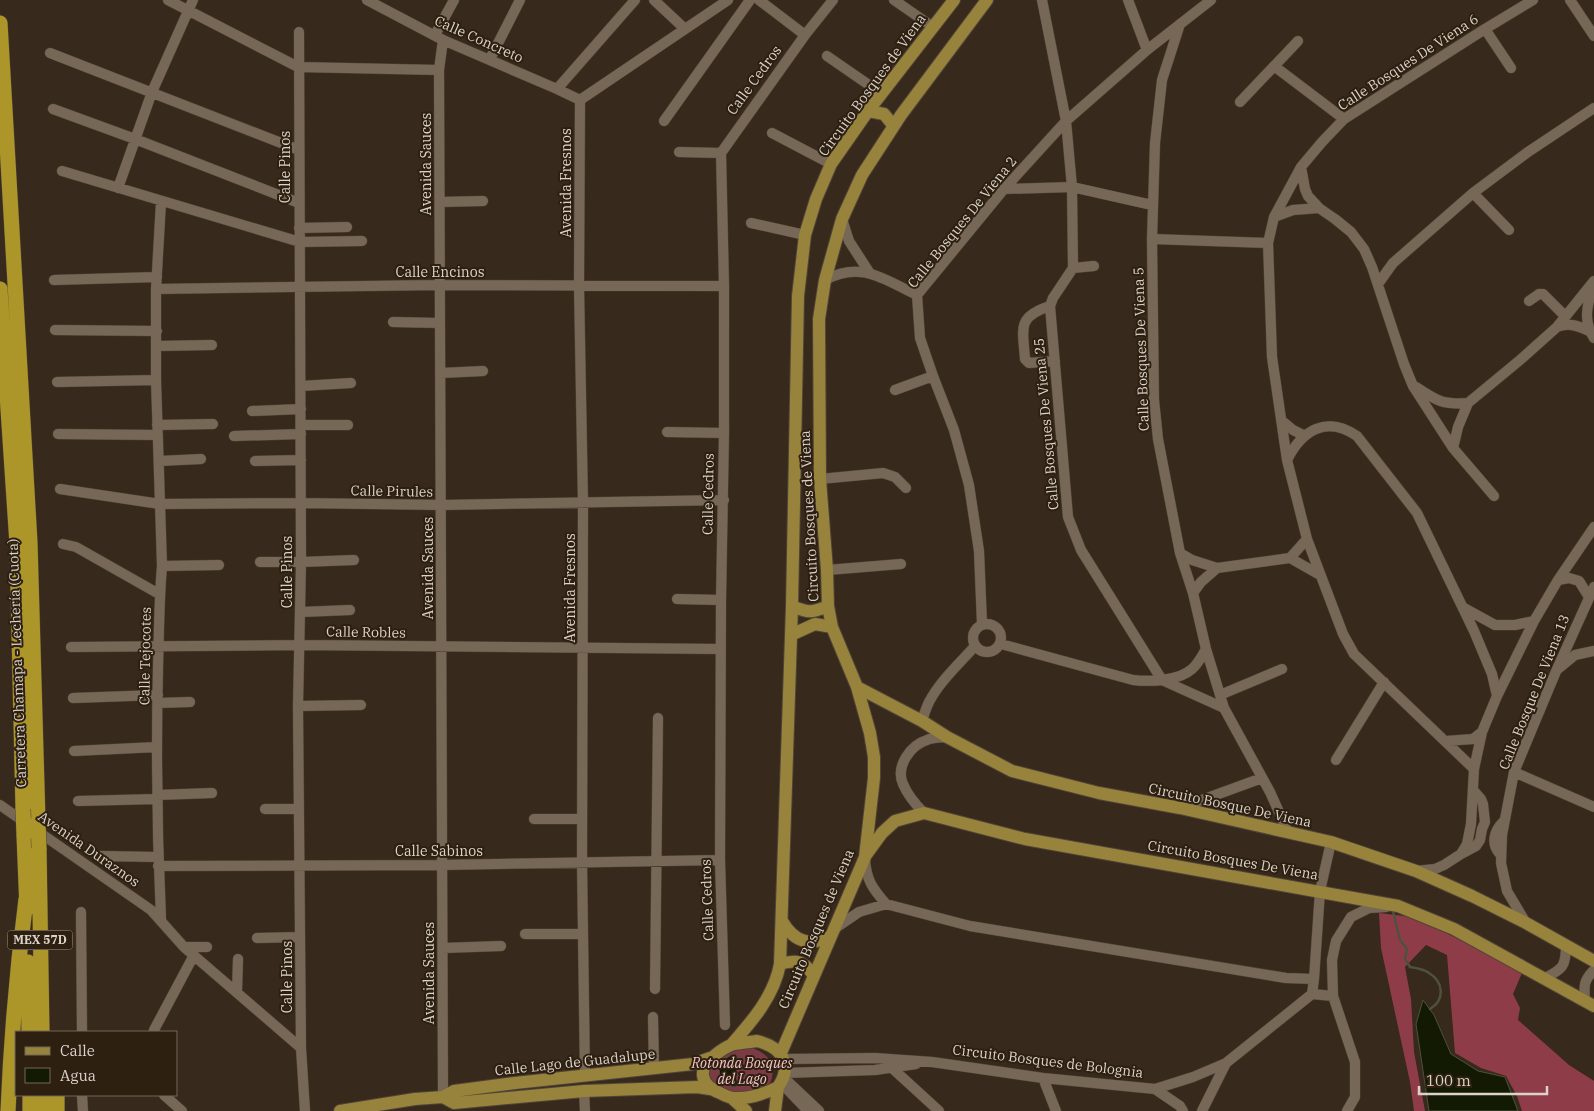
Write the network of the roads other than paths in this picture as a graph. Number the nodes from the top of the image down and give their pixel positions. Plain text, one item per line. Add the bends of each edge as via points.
1 (168, 0) edge
2 (193, 0) edge
3 (367, 0) edge
4 (454, 0) edge
5 (520, 0) edge
6 (635, 0) edge
7 (654, 0) edge
8 (728, 0) edge
9 (750, 0) edge
10 (759, 0) edge
11 (832, 0) edge
12 (894, 0) edge
13 (954, 0) edge
14 (987, 0) edge
15 (1042, 0) edge
16 (1128, 0) edge
17 (1211, 0) edge
18 (1532, 0) edge
19 (1570, 0) edge
20 (188, 10) junction
21 (0, 23) edge
22 (1180, 24) junction
23 (933, 28) junction
24 (685, 29) junction
25 (1485, 29) junction
26 (299, 32) dead end
27 (805, 35) junction
28 (1594, 36) edge
29 (439, 38) junction
30 (1298, 41) dead end
31 (1147, 50) junction
32 (50, 53) dead end
33 (827, 56) dead end
34 (490, 59) junction
35 (1274, 66) junction
36 (298, 67) junction
37 (1511, 68) dead end
38 (439, 70) junction
39 (558, 89) junction
40 (152, 92) junction
41 (881, 95) junction
42 (580, 100) junction
43 (1240, 102) dead end
44 (1594, 108) edge
45 (53, 109) dead end
46 (868, 111) junction
47 (1344, 119) junction
48 (897, 120) junction
49 (1066, 121) junction
50 (664, 122) dead end
51 (772, 133) dead end
52 (136, 139) junction
53 (299, 150) junction
54 (678, 152) dead end
55 (721, 153) junction
56 (831, 164) junction
57 (1301, 167) junction
58 (62, 171) dead end
59 (1072, 187) junction
60 (118, 188) junction
61 (1004, 189) junction
62 (1473, 193) junction
63 (483, 201) dead end
64 (161, 202) junction
65 (440, 202) junction
66 (299, 203) junction
67 (1152, 205) junction
68 (1319, 208) junction
69 (1274, 218) junction
70 (842, 220) junction
71 (751, 223) dead end
72 (347, 226) dead end
73 (299, 228) junction
74 (1509, 230) dead end
75 (805, 236) junction
76 (1152, 239) junction
77 (362, 241) dead end
78 (300, 242) junction
79 (1268, 243) junction
80 (1393, 263) junction
81 (1094, 266) dead end
82 (1372, 267) junction
83 (1073, 268) junction
84 (869, 272) junction
85 (157, 277) junction
86 (54, 280) dead end
87 (825, 280) junction
88 (1594, 282) edge
89 (1378, 284) junction
90 (440, 285) junction
91 (579, 286) junction
92 (724, 286) junction
93 (301, 287) junction
94 (0, 289) edge
95 (156, 290) junction
96 (917, 295) junction
97 (1529, 301) dead end
98 (1050, 306) junction
99 (1565, 316) junction
100 (393, 322) dead end
101 (440, 322) junction
102 (1556, 327) junction
103 (55, 330) dead end
104 (156, 331) junction
105 (1592, 334) edge
106 (212, 345) dead end
107 (156, 346) junction
108 (1055, 361) junction
109 (483, 372) dead end
110 (441, 374) junction
111 (932, 376) junction
112 (156, 380) junction
113 (57, 382) dead end
114 (351, 383) dead end
115 (301, 386) junction
116 (1413, 386) junction
117 (895, 390) dead end
118 (1468, 403) junction
119 (301, 409) junction
120 (252, 411) dead end
121 (1281, 420) junction
122 (213, 424) dead end
123 (348, 425) dead end
124 (301, 429) junction
125 (157, 430) junction
126 (667, 432) dead end
127 (724, 433) junction
128 (58, 434) dead end
129 (1303, 435) junction
130 (234, 436) dead end
131 (1453, 448) junction
132 (201, 459) dead end
133 (301, 460) junction
134 (1287, 460) junction
135 (159, 461) junction
136 (255, 461) dead end
137 (820, 479) junction
138 (906, 488) dead end
139 (60, 489) dead end
140 (1494, 496) dead end
141 (724, 500) junction
142 (301, 503) junction
143 (160, 504) junction
144 (583, 504) junction
145 (442, 505) junction
146 (1594, 527) edge
147 (1307, 539) junction
148 (63, 544) dead end
149 (1180, 553) junction
150 (1290, 558) junction
151 (354, 560) dead end
152 (260, 562) dead end
153 (301, 562) junction
154 (901, 564) dead end
155 (218, 565) dead end
156 (162, 566) junction
157 (1217, 568) junction
158 (827, 570) junction
159 (1320, 575) junction
160 (1558, 580) junction
161 (1594, 587) edge
162 (1193, 593) junction
163 (159, 594) junction
164 (1589, 597) junction
165 (677, 599) dead end
166 (721, 600) junction
167 (792, 606) junction
168 (828, 606) junction
169 (1464, 608) junction
170 (350, 610) dead end
171 (301, 612) junction
172 (1534, 620) junction
173 (982, 624) junction
174 (832, 627) junction
175 (791, 635) junction
176 (1001, 644) junction
177 (300, 645) junction
178 (71, 646) dead end
179 (159, 646) junction
180 (442, 646) junction
181 (975, 646) junction
182 (583, 648) junction
183 (721, 648) junction
184 (1206, 650) junction
185 (1594, 651) edge
186 (1282, 669) dead end
187 (1557, 669) junction
188 (1162, 680) junction
189 (1384, 682) junction
190 (857, 687) junction
191 (1220, 695) junction
192 (1497, 696) junction
193 (73, 698) dead end
194 (158, 699) junction
195 (190, 702) dead end
196 (361, 704) dead end
197 (298, 706) junction
198 (1224, 708) junction
199 (658, 718) dead end
200 (922, 721) junction
201 (1482, 732) junction
202 (947, 737) junction
203 (1446, 741) junction
204 (156, 747) junction
205 (74, 751) dead end
206 (1336, 760) dead end
207 (1474, 769) junction
208 (1514, 772) junction
209 (1262, 778) junction
210 (1474, 791) junction
211 (212, 793) dead end
212 (157, 797) junction
213 (78, 801) dead end
214 (0, 805) edge
215 (1594, 807) edge
216 (1180, 808) junction
217 (265, 809) dead end
218 (299, 809) junction
219 (924, 813) junction
220 (534, 819) dead end
221 (582, 819) junction
222 (1506, 820) junction
223 (1485, 822) junction
224 (1497, 829) junction
225 (1288, 832) junction
226 (1331, 842) junction
227 (1476, 846) junction
228 (1498, 852) junction
229 (1461, 854) junction
230 (100, 856) dead end
231 (865, 857) junction
232 (657, 860) junction
233 (720, 860) junction
234 (158, 861) junction
235 (582, 862) junction
236 (300, 865) junction
237 (442, 865) junction
238 (1416, 871) junction
239 (1320, 891) junction
240 (26, 899) junction
241 (886, 904) junction
242 (1398, 906) junction
243 (81, 912) dead end
244 (161, 919) junction
245 (782, 921) junction
246 (1526, 923) junction
247 (833, 933) junction
248 (525, 934) dead end
249 (583, 934) junction
250 (300, 937) junction
251 (256, 938) dead end
252 (1566, 945) junction
253 (501, 946) dead end
254 (184, 947) junction
255 (207, 947) dead end
256 (443, 948) junction
257 (194, 955) junction
258 (238, 959) dead end
259 (1594, 961) edge
260 (780, 964) junction
261 (1594, 970) edge
262 (814, 976) junction
263 (1545, 978) junction
264 (1314, 979) junction
265 (655, 989) dead end
266 (237, 992) junction
267 (1312, 994) junction
268 (1333, 996) junction
269 (1590, 1003) edge
270 (653, 1017) dead end
271 (725, 1025) dead end
272 (43, 1029) edge
273 (154, 1030) dead end
274 (29, 1031) edge
275 (82, 1031) edge
276 (732, 1044) junction
277 (301, 1048) junction
278 (782, 1056) junction
279 (710, 1058) junction
280 (875, 1058) junction
281 (932, 1062) junction
282 (1226, 1063) junction
283 (892, 1068) junction
284 (654, 1069) junction
285 (875, 1070) junction
286 (585, 1076) junction
287 (1043, 1078) junction
288 (782, 1080) junction
289 (710, 1089) junction
290 (1156, 1089) junction
291 (584, 1091) junction
292 (30, 1096) edge
293 (44, 1096) edge
294 (57, 1096) edge
295 (82, 1096) edge
296 (165, 1096) edge
297 (443, 1097) junction
298 (732, 1098) junction
299 (456, 1107) edge
300 (8, 1111) edge
301 (30, 1111) edge
302 (44, 1111) edge
303 (58, 1111) edge
304 (82, 1111) edge
305 (182, 1111) edge
306 (305, 1111) edge
307 (340, 1111) edge
308 (584, 1111) edge
309 (746, 1111) edge
310 (775, 1111) edge
311 (808, 1111) edge
312 (820, 1111) edge
313 (939, 1111) edge
314 (1056, 1111) edge
315 (1183, 1111) edge
316 (1202, 1111) edge
317 (1347, 1111) edge

1 - 20 street
2 - 20 street
3 - 29 street, Calle Concreto
4 - 29 street, Avenida Sauces
5 - 34 street
6 - 39 street
7 - 24 street
8 - 24 street
9 - 50 street
10 - 27 street
11 - 27 street, Calle Cedros
12 - 23 street
13 - 23 main road, Circuito Bosques de Viena
14 - 48 main road, Circuito Bosques de Viena
15 - 49 street
16 - 31 street
17 - 22 street, Calle Bosques De Viena 2
18 - 25 street, Calle Bosques De Viena 6
19 - 28 street
20 - 36 street
20 - 40 street
21 - 272 highway, Carretera Chamapa - Lechería (Cuota) / MEX 57D, bridge via 30,543
22 - 31 street, Calle Bosques De Viena 2
22 - 67 street, Calle Bosques De Viena 5 via 1162,80
23 - 41 main road, Circuito Bosques de Viena
24 - 42 street
25 - 37 street
25 - 47 street, Calle Bosques De Viena 6
26 - 36 street, Calle Pinos
27 - 55 street, Calle Cedros
29 - 34 street, Calle Concreto
29 - 38 street, Avenida Sauces
30 - 35 street
31 - 49 street, Calle Bosques De Viena 2
32 - 40 street
33 - 41 street
34 - 39 street, Calle Concreto
35 - 43 street
35 - 47 street
36 - 38 street
36 - 53 street, Calle Pinos
38 - 65 street, Avenida Sauces
39 - 42 street, Calle Concreto
40 - 52 street
40 - 53 street
41 - 46 main road, Circuito Bosques de Viena
41 - 48 main road
42 - 91 street, Avenida Fresnos
44 - 62 street
45 - 52 street
46 - 48 main road
46 - 56 main road, Circuito Bosques de Viena
47 - 57 street, Calle Bosques De Viena 6
48 - 70 main road, Circuito Bosques de Viena via 862,175
49 - 59 street
49 - 61 street, Calle Bosques De Viena 2
51 - 56 street
52 - 60 street
52 - 66 street
53 - 66 street, Calle Pinos
54 - 55 street
55 - 92 street, Calle Cedros
56 - 75 main road, Circuito Bosques de Viena
57 - 68 street via 1308,196
57 - 69 street, Calle Bosques De Viena 6
58 - 60 street
59 - 61 street
59 - 67 street
59 - 83 street
60 - 64 street
61 - 96 street, Calle Bosques De Viena 2
62 - 74 street
62 - 80 street
63 - 65 street
64 - 78 street
64 - 85 street, Calle Tejocotes
65 - 90 street, Avenida Sauces
66 - 73 street, Calle Pinos
67 - 76 street, Calle Bosques De Viena 5
68 - 69 street via 1293,210
68 - 82 street via 1351,232
69 - 79 street, Calle Bosques De Viena 6
70 - 84 street via 852,248
70 - 87 main road, Circuito Bosques de Viena
71 - 75 street
72 - 73 street
73 - 78 street, Calle Pinos
75 - 167 main road, Circuito Bosques de Viena via 798,296
76 - 79 street
76 - 149 street, Calle Bosques De Viena 5 via 1154,400 1158,439
77 - 78 street
78 - 93 street, Calle Pinos
79 - 121 street, Calle Bosques De Viena 6 via 1272,357
80 - 82 street
80 - 89 street
81 - 83 street
82 - 89 street
83 - 98 street
84 - 87 street via 844,272
84 - 96 street
85 - 86 street
85 - 95 street, Calle Tejocotes
87 - 137 main road, Circuito Bosques de Viena via 819,319
88 - 99 street
88 - 105 street via 1586,312
89 - 116 street
90 - 91 street, Calle Encinos
90 - 93 street, Calle Encinos
90 - 101 street, Avenida Sauces
91 - 92 street, Calle Encinos
91 - 144 street, Avenida Fresnos
92 - 127 street, Calle Cedros
93 - 95 street, Calle Encinos
93 - 115 street, Calle Pinos
94 - 240 highway, Carretera Chamapa - Lechería (Cuota) / MEX 57D, bridge via 18,544
95 - 104 street, Calle Tejocotes
96 - 111 street, Calle Bosques De Viena 2 via 920,338
97 - 99 street via 1543,294
98 - 108 street, Calle Bosques De Viena 25
98 - 108 street via 1031,314 1022,327 1027,361
99 - 102 street
100 - 101 street
101 - 110 street, Avenida Sauces
102 - 105 street via 1571,325
102 - 118 street
103 - 104 street
104 - 107 street, Calle Tejocotes
106 - 107 street
107 - 112 street, Calle Tejocotes
108 - 188 street, Calle Bosques De Viena 25 via 1071,526 1081,550
109 - 110 street
110 - 145 street, Avenida Sauces
111 - 117 street
111 - 173 street, Calle Bosques De Viena 2 via 954,430 969,485 979,552
112 - 113 street
112 - 125 street, Calle Tejocotes
114 - 115 street
115 - 119 street, Calle Pinos
116 - 118 street via 1443,403
116 - 131 street
118 - 131 street
119 - 120 street
119 - 124 street, Calle Pinos
121 - 129 street
121 - 134 street, Calle Bosques De Viena 6
122 - 125 street
123 - 124 street
124 - 130 street
124 - 133 street, Calle Pinos
125 - 128 street
125 - 135 street, Calle Tejocotes
126 - 127 street
127 - 141 street, Calle Cedros
129 - 134 street
129 - 169 street via 1331,426 1347,428 1357,436 1418,513
131 - 140 street
132 - 135 street
133 - 136 street
133 - 142 street, Calle Pinos
134 - 147 street, Calle Bosques De Viena 6
135 - 143 street, Calle Tejocotes
137 - 138 street via 883,473 895,477
137 - 158 main road, Circuito Bosques de Viena
139 - 143 street, Calle Pirules
141 - 144 street, Calle Pirules
141 - 166 street, Calle Cedros
142 - 143 street, Calle Pirules
142 - 145 street, Calle Pirules
142 - 153 street, Calle Pinos
143 - 156 street, Calle Tejocotes
144 - 145 street, Calle Pirules
144 - 182 street, Avenida Fresnos
145 - 180 street, Avenida Sauces
146 - 160 street, Calle Bosque De Viena 13
147 - 150 street
147 - 159 street, Calle Bosques De Viena 6
148 - 163 street via 76,547
149 - 157 street
149 - 162 street, Calle Bosques De Viena 5
150 - 157 street
150 - 159 street
151 - 153 street
152 - 153 street
153 - 171 street, Calle Pinos
154 - 158 street
155 - 156 street
156 - 163 street, Calle Tejocotes
157 - 162 street via 1200,582
158 - 168 main road, Circuito Bosques de Viena
159 - 189 street, Calle Bosques De Viena 6 via 1354,654
160 - 164 street via 1569,578 1579,581
160 - 172 street, Calle Bosque De Viena 13
161 - 164 street, Calle Bosque De Viena 13
162 - 184 street, Calle Bosques De Viena 5
163 - 179 street, Calle Tejocotes
164 - 187 street, Calle Bosque De Viena 13
165 - 166 street
166 - 183 street, Calle Cedros
167 - 168 main road via 812,612
167 - 175 main road, Circuito Bosques de Viena
168 - 174 main road, Circuito Bosques de Viena
169 - 172 street via 1496,625
169 - 192 street via 1492,674
170 - 171 street
171 - 177 street, Calle Pinos
172 - 192 street, Calle Bosque De Viena 13
173 - 176 street via 998,628
173 - 181 street via 973,634
174 - 175 main road via 815,624
174 - 190 main road, Circuito Bosques de Viena
175 - 245 main road, Circuito Bosques de Viena
176 - 181 street via 985,653
176 - 188 street via 1133,680
177 - 179 street, Calle Robles
177 - 180 street, Calle Robles
177 - 197 street, Calle Pinos
178 - 179 street, Calle Robles
179 - 194 street, Calle Tejocotes
180 - 182 street, Calle Robles
180 - 237 street, Avenida Sauces
181 - 200 street via 942,682 928,703
182 - 183 street, Calle Robles
182 - 221 street, Avenida Fresnos
183 - 233 street, Calle Cedros
184 - 188 street via 1191,670
184 - 191 street, Calle Bosques De Viena 5
185 - 187 street via 1576,655
186 - 191 street
187 - 208 street, Calle Bosque De Viena 13
188 - 198 street
189 - 203 street, Calle Bosques De Viena 6
189 - 206 street
190 - 200 main road, Circuito Bosque De Viena
190 - 231 main road, Circuito Bosques de Viena via 874,757
191 - 198 street, Calle Bosques De Viena 5
192 - 201 street, Calle Bosque De Viena 13
193 - 194 street
194 - 195 street
194 - 204 street, Calle Tejocotes
196 - 197 street
197 - 218 street, Calle Pinos
198 - 209 street, Calle Bosques De Viena 5
199 - 232 street
200 - 202 main road, Circuito Bosque De Viena
201 - 203 street via 1473,739
201 - 207 street, Calle Bosque De Viena 13
202 - 216 main road, Circuito Bosque De Viena via 1030,776
202 - 219 street via 928,739 913,747 905,758 902,782 911,800
203 - 207 street, Calle Bosques De Viena 6
204 - 205 street
204 - 212 street, Calle Tejocotes
207 - 210 street, Calle Bosque De Viena 13
208 - 215 street
208 - 222 street, Calle Bosque De Viena 13
209 - 216 street
209 - 225 street, Calle Bosques De Viena 5
210 - 223 street via 1483,804
210 - 229 street, Calle Bosque De Viena 13 via 1469,837
211 - 212 street
212 - 213 street
212 - 234 street, Calle Tejocotes
214 - 244 street, Avenida Duraznos
216 - 225 main road, Circuito Bosque De Viena
217 - 218 street
218 - 236 street, Calle Pinos
219 - 231 main road, Circuito Bosques De Viena via 895,821
219 - 239 main road, Circuito Bosques De Viena via 1025,839
220 - 221 street
221 - 235 street, Avenida Fresnos
222 - 224 street
222 - 228 street, Calle Bosque De Viena 13
223 - 224 street via 1490,828
223 - 227 street
224 - 228 street via 1494,835
225 - 226 main road, Circuito Bosque De Viena
226 - 238 main road, Circuito Bosque De Viena
226 - 239 street
227 - 228 street via 1486,844
227 - 229 street
228 - 246 street, Calle Bosque De Viena 13 via 1507,891
229 - 238 street via 1435,869
230 - 234 street, Calle Sabinos
231 - 241 street via 870,884
231 - 247 main road, Circuito Bosques de Viena
232 - 233 street, Calle Sabinos
232 - 235 street, Calle Sabinos
232 - 265 street
233 - 271 street, Calle Cedros
234 - 236 street, Calle Sabinos
234 - 244 street, Calle Tejocotes
235 - 237 street, Calle Sabinos
235 - 249 street, Avenida Fresnos
236 - 237 street, Calle Sabinos
236 - 250 street, Calle Pinos
237 - 256 street, Avenida Sauces
238 - 246 main road, Circuito Bosque De Viena
239 - 242 main road, Circuito Bosques De Viena
239 - 264 street
240 - 274 highway, Carretera Chamapa - Lechería (Cuota) / MEX 57D
240 - 300 highway
241 - 247 street via 859,912
241 - 264 street via 970,926 1286,978
242 - 263 main road, Circuito Bosques De Viena via 1454,929
242 - 268 street via 1369,908 1351,918 1336,941 1332,960
243 - 275 street
244 - 254 street
245 - 247 main road via 787,930 803,940 823,940
245 - 260 main road, Circuito Bosques de Viena
246 - 252 main road, Circuito Bosque De Viena
247 - 262 main road, Circuito Bosques de Viena
248 - 249 street
249 - 286 street, Avenida Fresnos
250 - 251 street
250 - 277 street, Calle Pinos
252 - 259 main road, Circuito Bosque De Viena
252 - 263 street via 1564,965
253 - 256 street
254 - 255 street
254 - 257 street
256 - 297 street, Avenida Sauces
257 - 266 street
257 - 273 street
258 - 266 street
260 - 262 main road via 796,961 804,964
260 - 276 main road, Circuito Bosques de Viena via 768,998
261 - 269 street via 1584,985
262 - 278 main road, Circuito Bosques de Viena
263 - 269 main road, Circuito Bosques De Viena
264 - 267 street
266 - 277 street
267 - 268 street
267 - 282 street
268 - 317 street via 1355,1062 1355,1097
270 - 284 street
276 - 278 main road via 757,1041 768,1044
276 - 279 main road
277 - 306 street, Calle Pinos
278 - 280 street, Circuito Bosques de Bolognia
278 - 288 main road
279 - 284 main road, Calle Lago de Guadalupe via 693,1064
279 - 289 main road via 702,1072
280 - 281 street, Circuito Bosques de Bolognia
280 - 285 street
281 - 283 street, Circuito Bosques de Bolognia
281 - 287 street, Circuito Bosques de Bolognia
282 - 290 street via 1193,1078
282 - 316 street
283 - 285 street, Circuito Bosques de Bolognia
283 - 313 street
284 - 286 main road, Calle Lago de Guadalupe
285 - 288 street, Circuito Bosques de Bolognia
286 - 297 main road, Calle Lago de Guadalupe via 454,1091
287 - 290 street, Circuito Bosques de Bolognia
287 - 314 street
288 - 298 main road via 762,1095
288 - 310 main road
288 - 311 street
288 - 312 street
289 - 291 main road, Calle Lago de Guadalupe via 697,1086
289 - 298 main road
290 - 315 street, Circuito Bosques de Bolognia
291 - 299 main road, Calle Lago de Guadalupe
291 - 308 street
292 - 301 highway
293 - 302 highway
294 - 303 highway
295 - 304 street
296 - 305 street
297 - 299 main road, Calle Lago de Guadalupe
297 - 307 main road, Calle Lago de Guadalupe
298 - 309 main road

